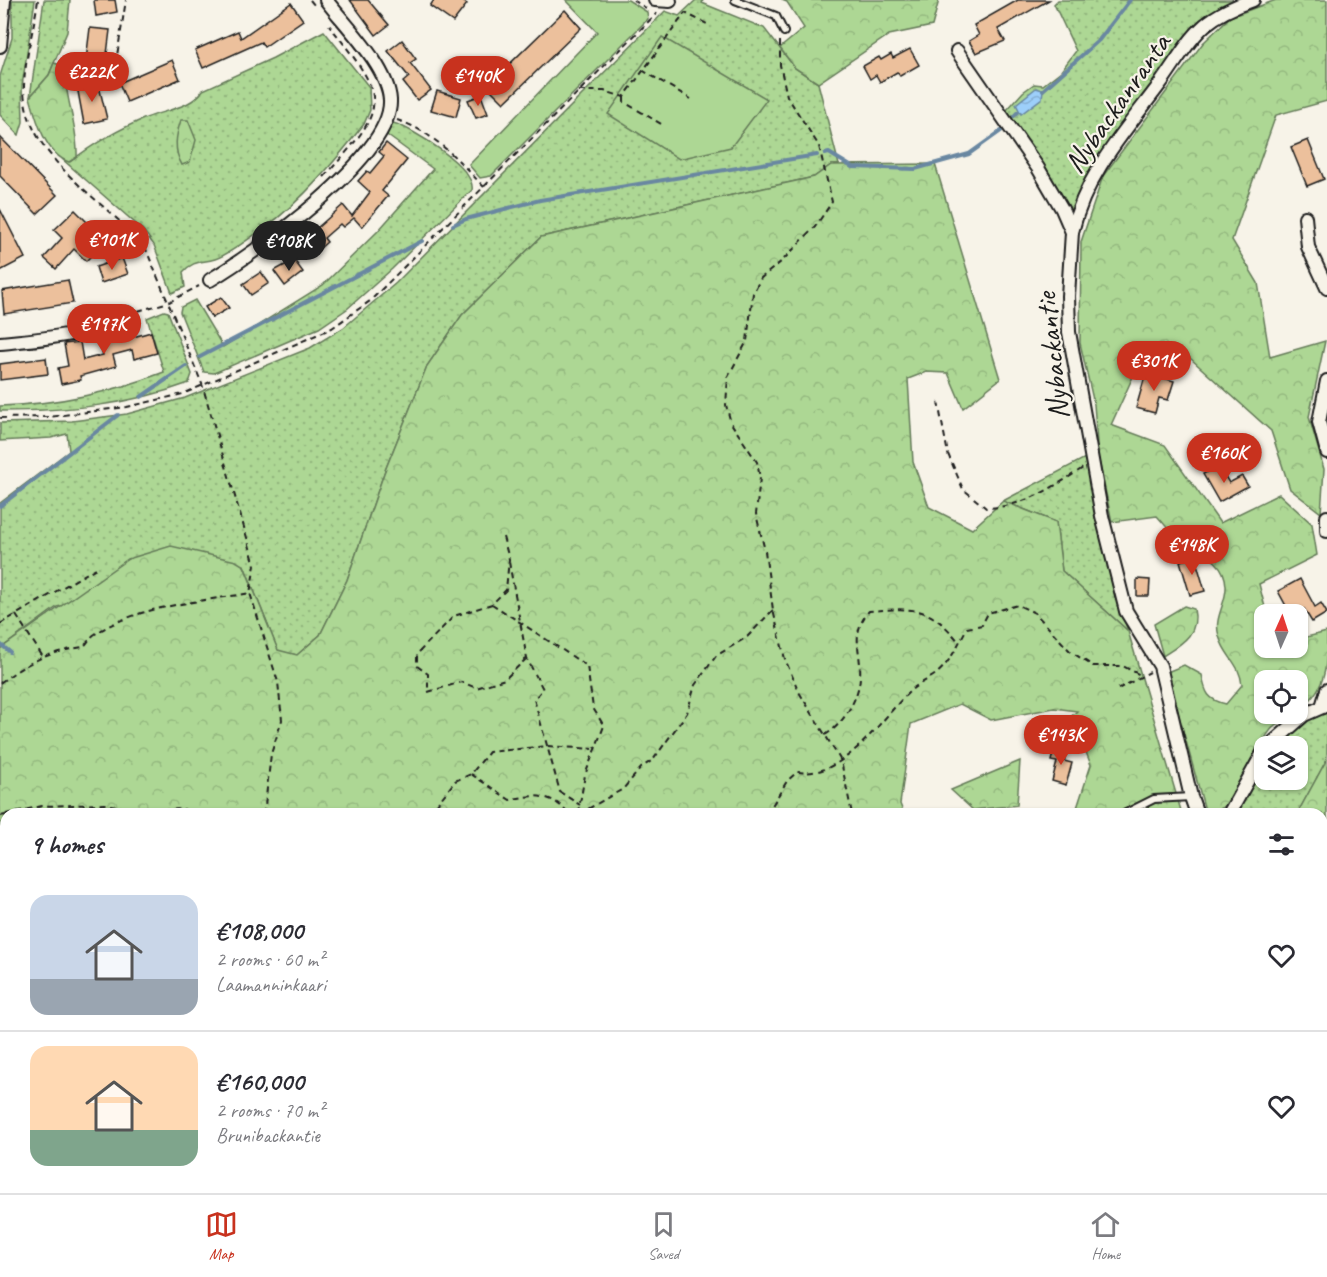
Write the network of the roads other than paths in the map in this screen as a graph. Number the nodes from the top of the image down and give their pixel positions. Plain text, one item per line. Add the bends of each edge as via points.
1 (4, 0) edge
2 (655, 0) edge
3 (735, 0) edge
4 (1253, 0) edge
5 (672, 1) edge
6 (321, 4) edge
7 (784, 32) road end
8 (0, 46) edge
9 (957, 51) dead end
10 (1305, 217) dead end
11 (1072, 232) junction
12 (210, 280) road end
13 (1327, 288) edge
14 (127, 313) road end
15 (0, 343) edge
16 (1327, 381) edge
17 (1327, 452) edge
18 (1327, 517) edge
19 (1327, 531) edge
20 (1327, 690) edge
21 (1324, 706) edge
22 (1280, 736) edge
23 (1254, 769) edge
24 (1191, 797) junction
25 (1136, 808) edge
26 (1195, 808) edge
27 (1232, 808) edge

1 - 8 street
2 - 5 street
3 - 7 lane via 776,16
4 - 11 street, Nybackanranta via 1218,15 1186,48 1097,167 1078,204
6 - 12 street via 385,80 390,100 388,117 351,170 251,255
9 - 11 street, Nybackantie via 1038,168
10 - 13 street via 1308,247
11 - 24 street, Nybackantie via 1069,333 1102,516 1126,611 1161,666
14 - 15 street via 100,327
16 - 17 street via 1319,422
18 - 19 street
20 - 21 street
21 - 22 street via 1304,715
23 - 27 street
24 - 25 lane via 1154,799
24 - 26 street, Nybackantie

